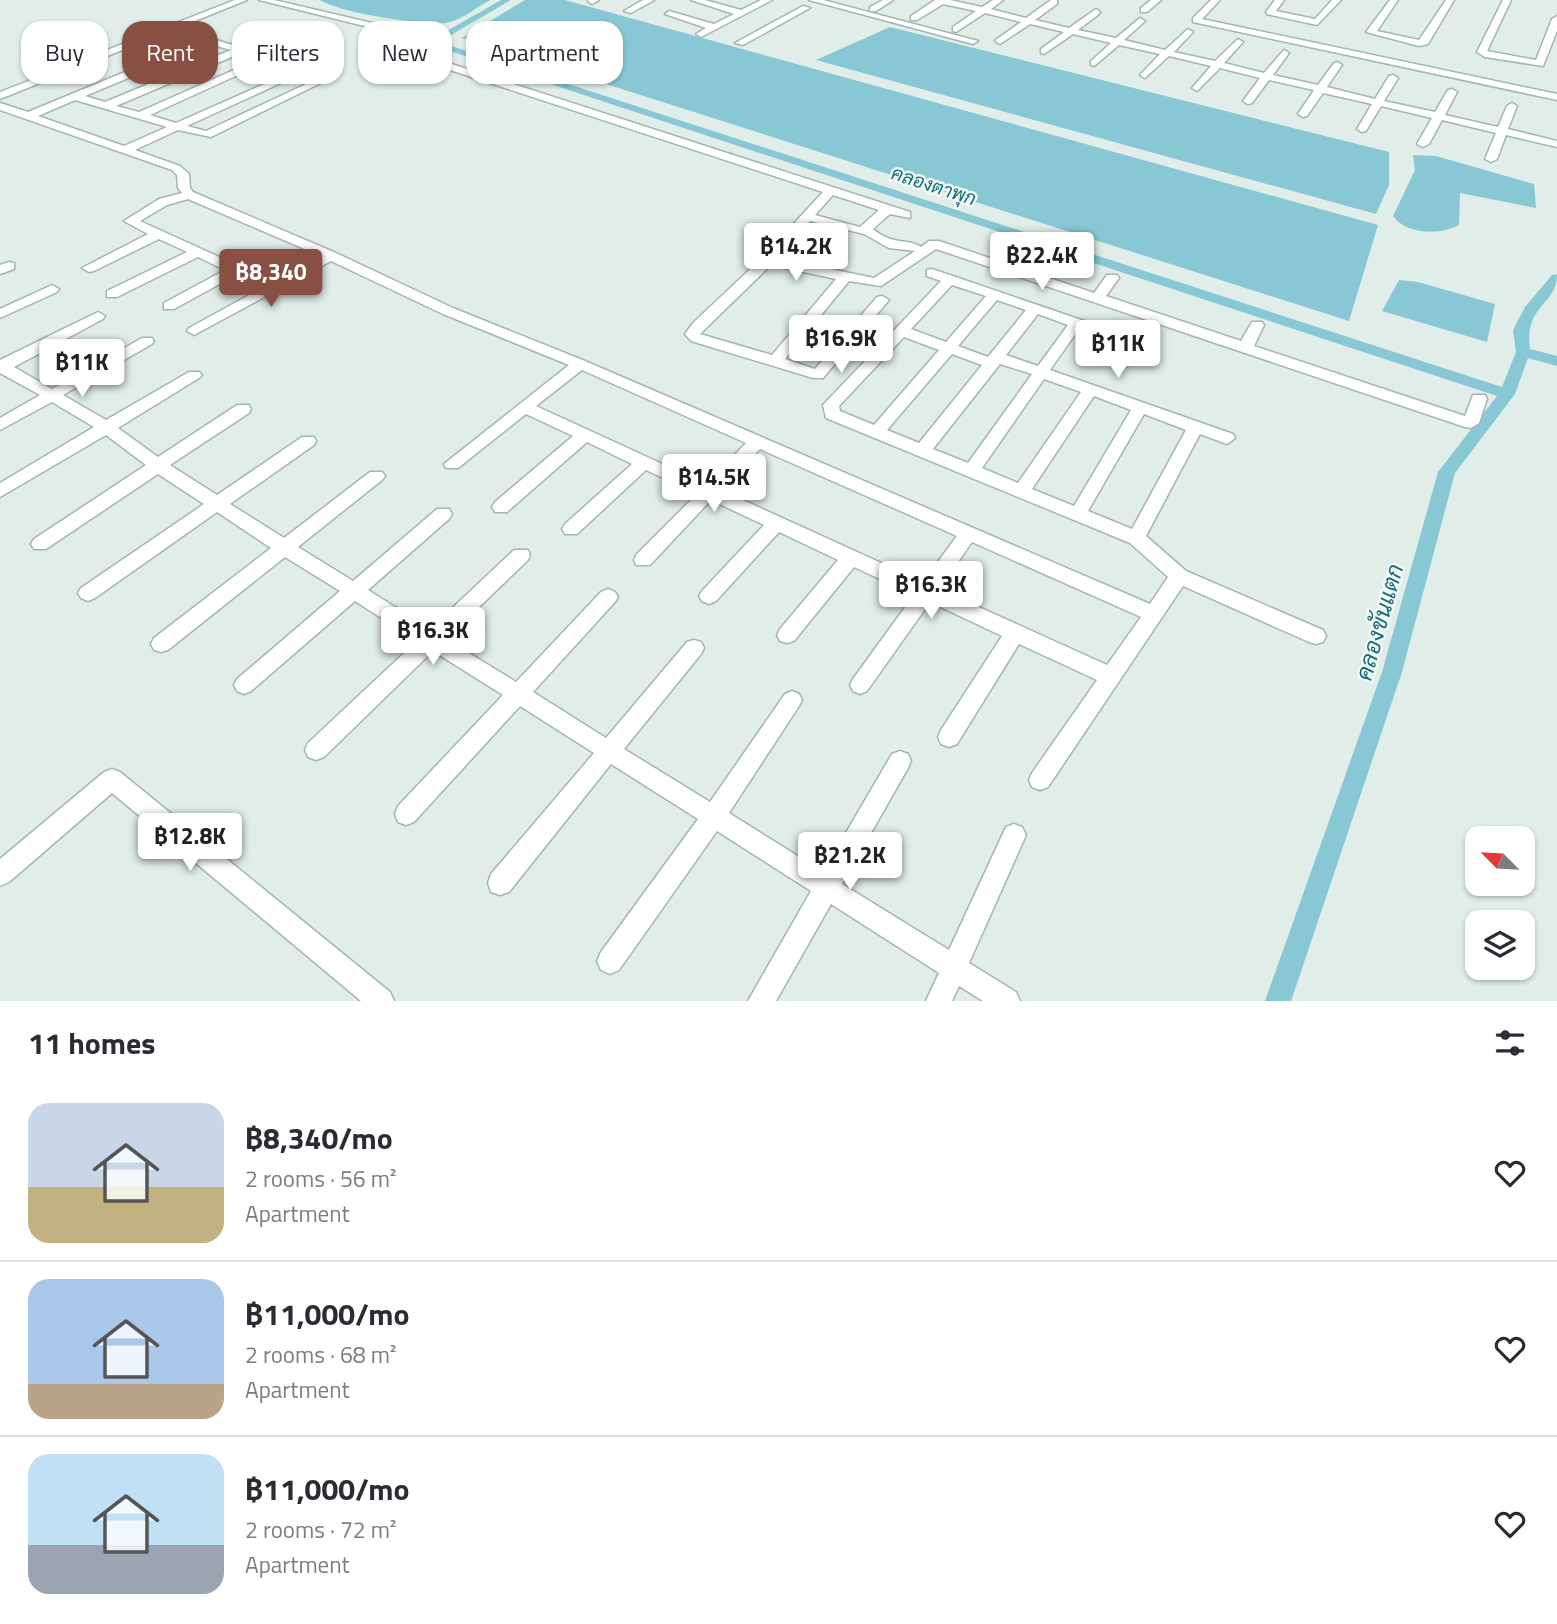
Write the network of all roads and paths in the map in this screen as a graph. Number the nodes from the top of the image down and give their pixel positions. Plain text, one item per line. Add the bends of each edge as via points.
1 (243, 0) edge
2 (262, 0) edge
3 (650, 0) edge
4 (695, 0) edge
5 (770, 0) edge
6 (813, 0) edge
7 (889, 0) edge
8 (941, 0) edge
9 (999, 0) edge
10 (1157, 0) edge
11 (1216, 0) edge
12 (1280, 0) edge
13 (1337, 0) edge
14 (1394, 0) edge
15 (1450, 0) edge
16 (1507, 0) edge
17 (1054, 2) dead end
18 (783, 3) dead end
19 (676, 5) dead end
20 (794, 6) dead end
21 (806, 8) junction
22 (873, 9) dead end
23 (984, 10) junction
24 (1144, 10) dead end
25 (628, 11) dead end
26 (1096, 12) dead end
27 (823, 13) dead end
28 (657, 14) dead end
29 (668, 14) dead end
30 (744, 15) junction
31 (915, 18) dead end
32 (1557, 19) edge
33 (1028, 21) junction
34 (1140, 21) dead end
35 (763, 22) dead end
36 (775, 25) junction
37 (1320, 26) dead end
38 (714, 27) junction
39 (956, 29) dead end
40 (791, 30) dead end
41 (1071, 31) junction
42 (1188, 32) dead end
43 (701, 34) dead end
44 (1370, 37) dead end
45 (973, 41) dead end
46 (1000, 41) dead end
47 (1117, 42) junction
48 (1238, 42) dead end
49 (740, 43) dead end
50 (1308, 43) junction
51 (1421, 47) dead end
52 (232, 48) edge
53 (1044, 51) dead end
54 (232, 53) edge
55 (1167, 53) junction
56 (1284, 53) dead end
57 (1359, 54) junction
58 (122, 57) edge
59 (1094, 63) dead end
60 (1218, 65) junction
61 (1338, 65) dead end
62 (1411, 66) junction
63 (1528, 68) dead end
64 (232, 75) edge
65 (1145, 75) dead end
66 (1266, 76) junction
67 (1393, 78) dead end
68 (1197, 88) dead end
69 (1320, 89) junction
70 (1520, 89) junction
71 (1452, 92) dead end
72 (0, 96) edge
73 (75, 97) junction
74 (1557, 97) edge
75 (1248, 101) dead end
76 (1378, 103) junction
77 (0, 105) edge
78 (106, 106) junction
79 (1512, 106) dead end
80 (1303, 114) dead end
81 (29, 116) junction
82 (139, 116) junction
83 (1438, 117) junction
84 (176, 127) junction
85 (1362, 129) dead end
86 (1502, 131) junction
87 (1423, 144) dead end
88 (1557, 144) edge
89 (125, 150) junction
90 (1491, 159) dead end
91 (831, 190) junction
92 (189, 195) junction
93 (888, 209) junction
94 (906, 215) dead end
95 (807, 217) junction
96 (866, 229) junction
97 (157, 235) junction
98 (915, 247) dead end
99 (196, 253) junction
100 (331, 256) junction
101 (768, 260) junction
102 (89, 268) dead end
103 (235, 270) junction
104 (932, 273) dead end
105 (845, 276) junction
106 (1112, 278) dead end
107 (950, 279) junction
108 (274, 287) junction
109 (52, 289) dead end
110 (112, 294) dead end
111 (995, 294) junction
112 (1099, 296) junction
113 (882, 300) dead end
114 (169, 306) dead end
115 (1035, 308) junction
116 (0, 314) edge
117 (98, 316) dead end
118 (1076, 323) junction
119 (1257, 325) dead end
120 (194, 331) dead end
121 (902, 331) junction
122 (147, 341) dead end
123 (1141, 345) dead end
124 (1246, 347) junction
125 (949, 348) junction
126 (772, 360) junction
127 (995, 360) junction
128 (580, 364) junction
129 (1, 367) edge
130 (1041, 372) junction
131 (194, 375) dead end
132 (1090, 390) junction
133 (52, 395) junction
134 (1479, 399) dead end
135 (524, 407) junction
136 (1140, 407) junction
137 (243, 409) dead end
138 (0, 425) edge
139 (1196, 427) junction
140 (107, 428) junction
141 (877, 432) junction
142 (585, 435) junction
143 (1227, 438) dead end
144 (308, 441) dead end
145 (758, 441) junction
146 (923, 450) junction
147 (645, 462) junction
148 (452, 464) dead end
149 (159, 466) junction
150 (972, 470) junction
151 (376, 476) dead end
152 (0, 491) edge
153 (1021, 491) junction
154 (709, 492) junction
155 (219, 503) junction
156 (501, 507) dead end
157 (443, 513) dead end
158 (1078, 514) junction
159 (776, 523) junction
160 (571, 529) dead end
161 (969, 533) junction
162 (1136, 538) junction
163 (40, 544) dead end
164 (284, 547) junction
165 (521, 555) dead end
166 (851, 557) junction
167 (643, 559) dead end
168 (1179, 576) junction
169 (354, 590) junction
170 (927, 592) junction
171 (88, 593) dead end
172 (709, 596) dead end
173 (608, 597) dead end
174 (1152, 612) junction
175 (1015, 633) junction
176 (786, 635) dead end
177 (1316, 636) dead end
178 (432, 640) junction
179 (161, 644) dead end
180 (694, 648) dead end
181 (1109, 676) junction
182 (244, 685) dead end
183 (860, 685) dead end
184 (518, 692) junction
185 (792, 700) dead end
186 (948, 737) dead end
187 (316, 750) dead end
188 (609, 752) junction
189 (900, 761) dead end
190 (1041, 780) dead end
191 (405, 814) dead end
192 (713, 817) junction
193 (1014, 835) dead end
194 (0, 874) edge
195 (500, 883) dead end
196 (826, 889) junction
197 (610, 961) dead end
198 (954, 969) junction
199 (381, 1001) edge
200 (761, 1001) edge
201 (939, 1001) edge
202 (1007, 1001) edge

1 - 72 street
2 - 91 street via 416,36 398,51
3 - 25 street
4 - 30 street
5 - 18 street
5 - 30 street
6 - 45 street
7 - 22 street
8 - 23 street
8 - 31 street
9 - 23 street
10 - 24 street
11 - 50 street via 1196,20 1254,28
12 - 13 street via 1270,12 1317,22
14 - 15 street via 1371,32 1419,43 1425,41
16 - 32 street via 1482,52 1485,54 1541,64
17 - 33 street
19 - 28 street
20 - 21 street
21 - 27 street
21 - 36 street
23 - 33 street
23 - 39 street
26 - 41 street
29 - 38 street
30 - 38 street
33 - 41 street
33 - 46 street
34 - 47 street
35 - 36 street
36 - 40 street
36 - 49 street
37 - 50 street
38 - 43 street
41 - 47 street
41 - 53 street
42 - 55 street
44 - 57 street
47 - 55 street
47 - 59 street
48 - 60 street
50 - 57 street
51 - 62 street
52 - 73 street via 203,43
54 - 78 street
55 - 60 street
55 - 65 street
56 - 66 street
57 - 62 street
58 - 77 street
60 - 66 street
60 - 68 street
61 - 69 street
62 - 70 street via 1467,72
63 - 70 street
64 - 82 street
66 - 69 street
66 - 75 street
67 - 76 street
69 - 76 street
69 - 80 street
70 - 74 street
71 - 83 street
73 - 78 street
73 - 81 street
76 - 83 street
76 - 85 street
77 - 81 street
78 - 82 street
79 - 86 street
81 - 89 street
82 - 84 street
83 - 86 street
83 - 87 street
84 - 84 street via 201,135 214,133 331,77 297,65
84 - 89 street
86 - 88 street
86 - 90 street
89 - 92 street via 176,169 183,174
91 - 93 street
91 - 95 street
92 - 97 street via 163,202 130,221
92 - 100 street
93 - 94 street
93 - 96 street
95 - 96 street via 863,232
95 - 101 street
96 - 98 street via 881,242
97 - 99 street
97 - 102 street
99 - 103 street
99 - 110 street
100 - 108 street
100 - 128 street
101 - 105 street
101 - 126 street via 692,334
103 - 108 street
103 - 114 street
104 - 107 street
105 - 112 street via 876,283 934,244
105 - 126 street via 782,357
106 - 112 street
107 - 111 street
107 - 121 street
108 - 120 street
109 - 116 street
111 - 115 street
111 - 125 street
112 - 124 street
113 - 126 street via 818,374
115 - 118 street
115 - 127 street
117 - 129 street
118 - 123 street
118 - 130 street
119 - 124 street
121 - 125 street
121 - 141 street via 831,405 832,414
122 - 133 street
124 - 134 street via 1471,423
125 - 127 street
125 - 141 street
127 - 130 street
127 - 146 street
128 - 135 street
128 - 145 street
129 - 133 street
130 - 132 street
130 - 150 street
131 - 140 street
132 - 136 street
132 - 153 street
133 - 138 street
133 - 140 street
135 - 142 street
135 - 148 street
136 - 139 street
136 - 158 street
137 - 149 street
139 - 143 street
139 - 162 street
140 - 149 street
140 - 152 street
141 - 146 street
142 - 147 street
142 - 156 street
144 - 155 street
145 - 154 street
145 - 161 street
146 - 150 street
147 - 154 street
147 - 160 street
149 - 155 street
149 - 163 street
150 - 153 street
151 - 164 street
153 - 158 street
154 - 159 street
154 - 167 street
155 - 164 street
155 - 171 street
157 - 169 street
158 - 162 street
159 - 166 street
159 - 172 street
161 - 170 street
161 - 174 street
162 - 168 street
164 - 169 street
164 - 179 street
165 - 178 street
166 - 170 street
166 - 176 street
168 - 174 street
168 - 177 street
169 - 178 street
169 - 182 street
170 - 175 street
170 - 183 street
173 - 184 street
174 - 181 street
175 - 181 street
175 - 186 street
178 - 184 street
178 - 187 street
180 - 188 street
181 - 190 street
184 - 188 street
184 - 191 street
185 - 192 street
188 - 192 street
188 - 195 street
189 - 196 street
192 - 196 street
192 - 197 street
193 - 198 street
194 - 199 street via 112,779
196 - 198 street
196 - 200 street
198 - 201 street
198 - 202 street

